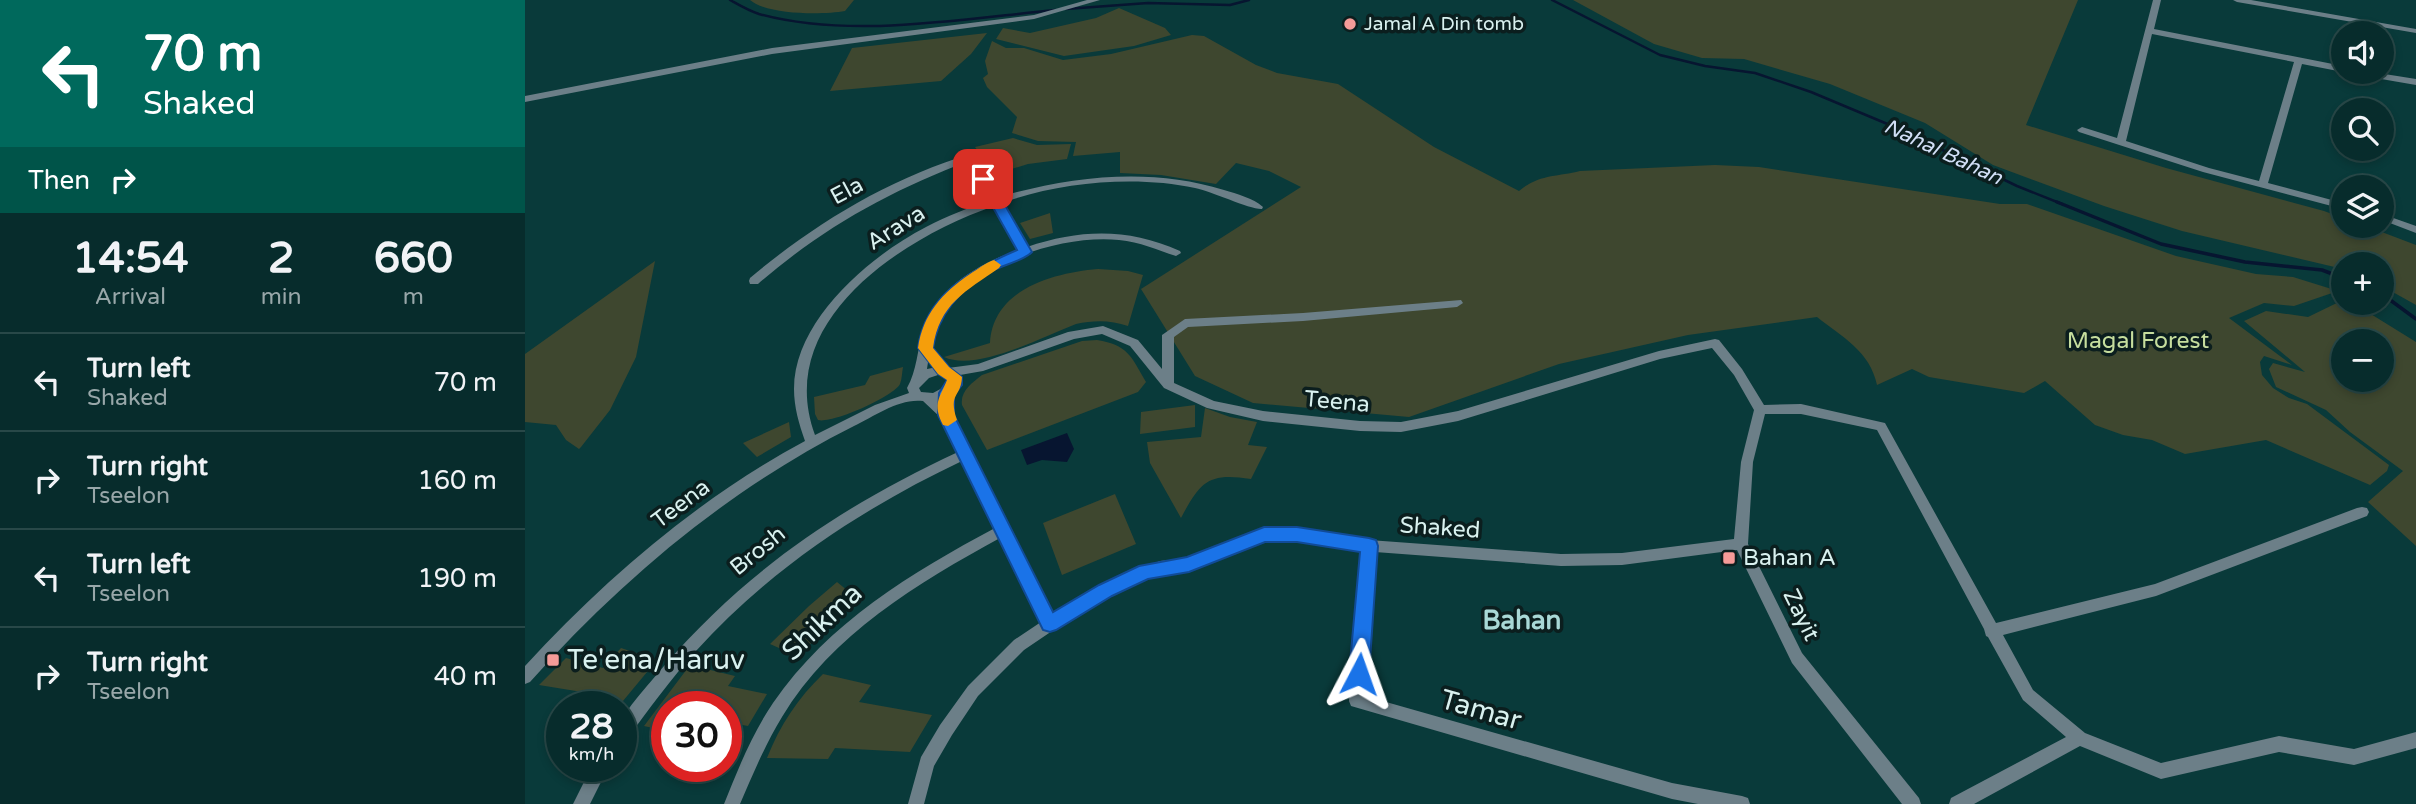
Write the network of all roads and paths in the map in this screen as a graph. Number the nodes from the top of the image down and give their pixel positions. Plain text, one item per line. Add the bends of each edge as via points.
1 (1096, 0) edge
2 (2157, 0) edge
3 (2237, 0) edge
4 (2149, 31) junction
5 (2416, 31) edge
6 (2299, 61) junction
7 (2331, 67) edge
8 (2394, 78) edge
9 (2416, 82) edge
10 (525, 99) edge
11 (2082, 130) dead end
12 (2121, 143) junction
13 (2263, 185) junction
14 (996, 201) junction
15 (2331, 203) edge
16 (1258, 207) dead end
17 (2394, 222) edge
18 (2416, 230) edge
19 (1025, 252) junction
20 (1176, 253) dead end
21 (754, 281) dead end
22 (1457, 303) dead end
23 (1715, 343) joint
24 (926, 348) junction
25 (979, 369) junction
26 (946, 371) junction
27 (1168, 385) junction
28 (950, 389) junction
29 (919, 390) junction
30 (1760, 410) junction
31 (946, 415) junction
32 (812, 443) junction
33 (965, 454) junction
34 (2362, 512) dead end
35 (1003, 530) junction
36 (1741, 544) junction
37 (1369, 546) junction
38 (1050, 624) junction
39 (1991, 631) junction
40 (525, 677) edge
41 (637, 714) edge
42 (2079, 737) junction
43 (2416, 740) edge
44 (593, 782) edge
45 (1672, 797) edge
46 (581, 804) edge
47 (732, 804) edge
48 (916, 804) edge
49 (1742, 804) edge
50 (1913, 804) edge
51 (1957, 804) edge

1 - 10 street via 1034,17 772,51
2 - 4 street
3 - 5 street
4 - 6 street
4 - 12 street
6 - 7 street
6 - 13 street
8 - 9 street
11 - 12 street
12 - 13 street
13 - 15 street
14 - 16 street, Arava via 1070,183 1146,179 1206,187
14 - 19 street
14 - 21 street, Ela via 971,158 840,216 793,247
14 - 32 street, Arava via 902,244 855,283 823,320 800,374 801,414
17 - 18 street
19 - 20 street via 1078,239 1115,236 1146,241
19 - 24 street via 987,268 955,291 934,317
22 - 27 street via 1185,323 1168,335
23 - 27 street, Teena via 1659,355 1458,416 1401,427 1244,413 1197,400
23 - 30 street
24 - 26 street
24 - 29 street
25 - 26 street, Teena
25 - 27 street, Teena via 1072,335 1103,330 1134,342
25 - 28 street, Teena
26 - 28 street via 955,377
26 - 29 street, Teena via 931,372
28 - 29 street, Teena
28 - 31 street
29 - 31 street
29 - 32 street, Teena
30 - 36 street via 1747,462
30 - 39 street via 1801,408 1881,426
31 - 33 street
32 - 40 street, Teena via 754,477 675,534 594,605
33 - 35 street
33 - 41 street, Brosh via 885,492 774,566 687,650
34 - 39 street via 2155,590
35 - 38 street
35 - 47 street, Shikma via 916,578 835,639 771,717
36 - 37 street, Shaked via 1594,560
36 - 50 street, Zayit via 1797,658
37 - 38 street, Shaked via 1297,534 1264,535 1189,564 1145,572
37 - 45 street, Tamar via 1357,701
38 - 48 street, Shaked via 1011,652 973,691 927,763
39 - 42 street via 2028,695
42 - 43 street via 2161,771 2279,744 2354,757
42 - 51 street
44 - 46 street
45 - 49 street, Tamar

